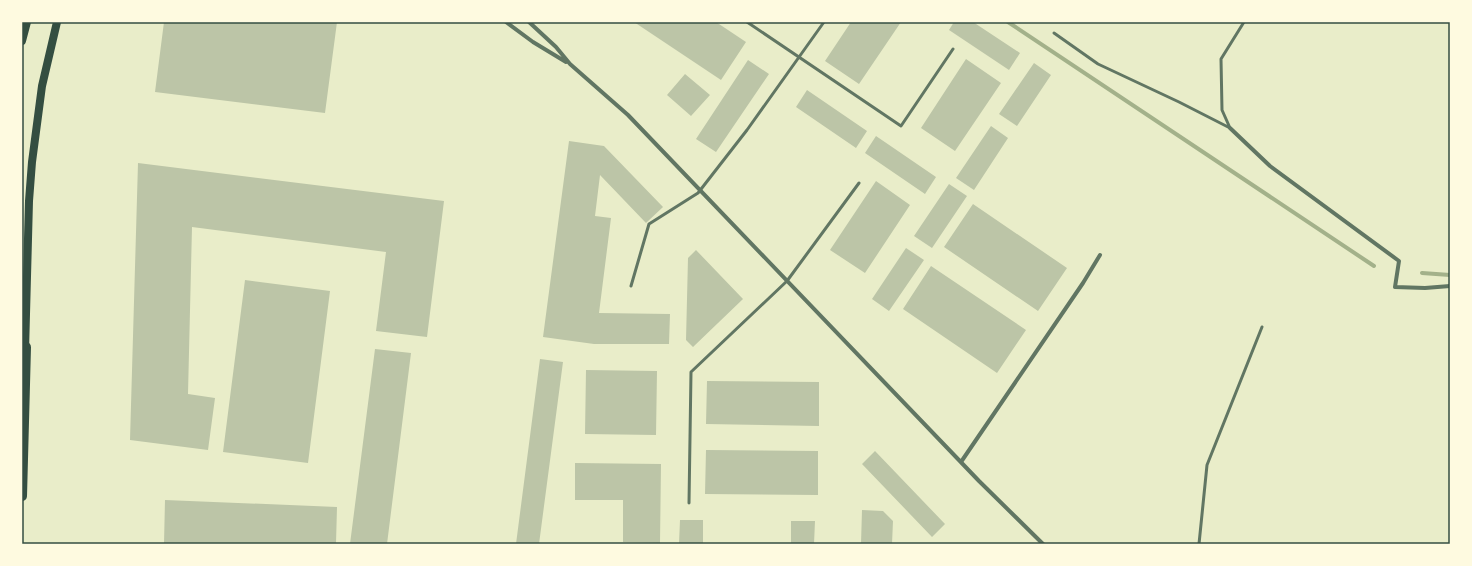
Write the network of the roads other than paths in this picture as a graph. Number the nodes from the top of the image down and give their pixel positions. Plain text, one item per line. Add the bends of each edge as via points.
1 (27, 22) edge
2 (57, 22) edge
3 (506, 22) edge
4 (529, 22) edge
5 (747, 22) edge
6 (824, 22) edge
7 (1244, 22) edge
8 (1054, 33) dead end
9 (22, 41) edge
10 (954, 48) dead end
11 (799, 57) junction
12 (570, 64) junction
13 (1230, 128) junction
14 (859, 183) dead end
15 (700, 190) junction
16 (1100, 255) dead end
17 (787, 281) junction
18 (631, 286) dead end
19 (1450, 286) edge
20 (1262, 327) dead end
21 (26, 347) junction
22 (22, 366) edge
23 (961, 462) junction
24 (22, 496) edge
25 (689, 503) dead end
26 (1043, 544) edge
27 (1199, 544) edge

1 - 9 main road
2 - 21 main road via 42,86 32,162
3 - 12 street
4 - 12 street
5 - 11 lane
6 - 11 lane
7 - 13 lane via 1221,59 1222,110
8 - 13 lane via 1098,64
10 - 11 lane via 902,126
11 - 15 lane
12 - 15 street via 628,115
13 - 19 street via 1270,166 1399,262 1394,287
14 - 17 lane
15 - 17 street
15 - 18 lane via 649,224
16 - 23 street
17 - 23 street
17 - 25 lane via 691,372
20 - 27 lane via 1207,465
21 - 22 main road
21 - 24 main road
23 - 26 street

